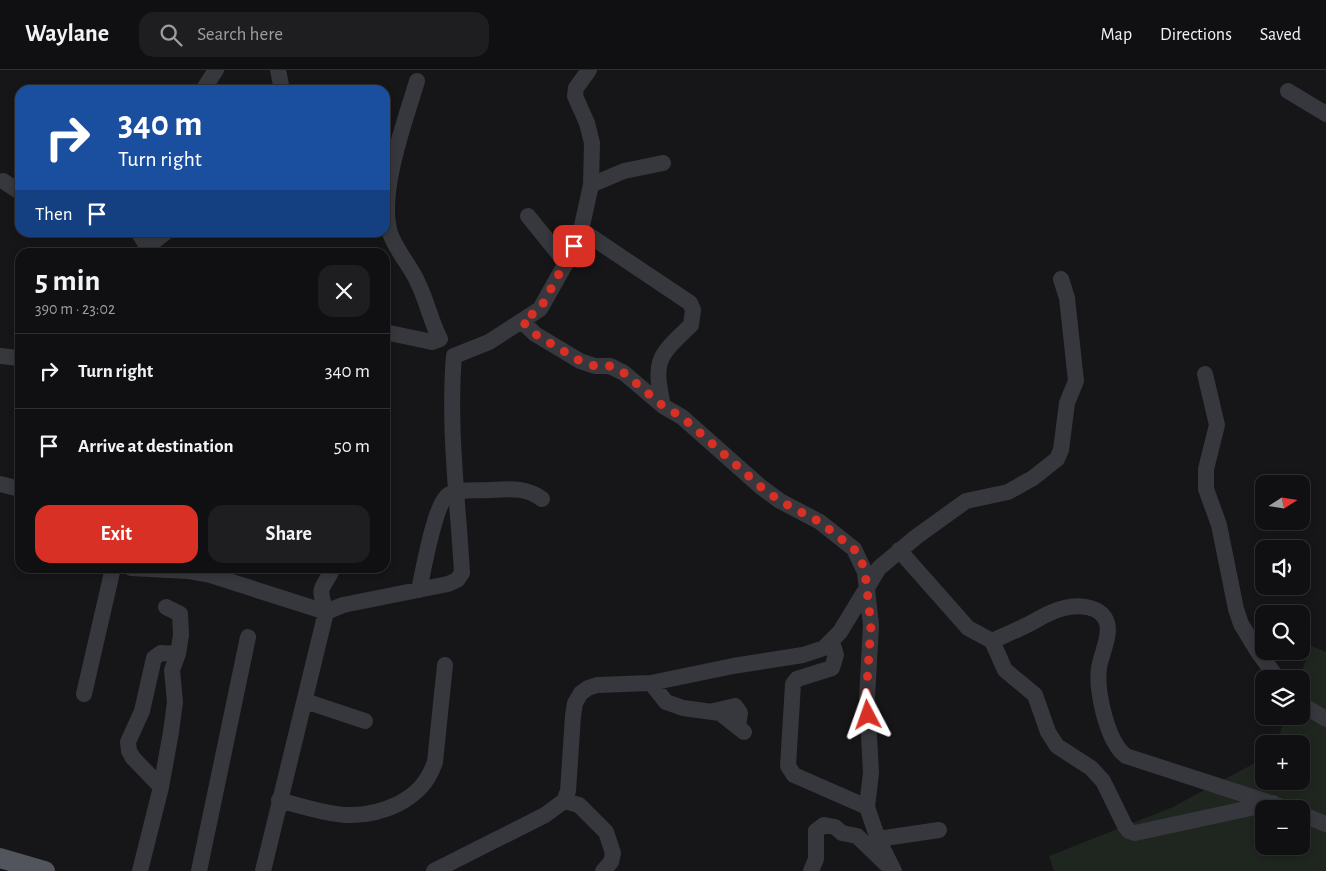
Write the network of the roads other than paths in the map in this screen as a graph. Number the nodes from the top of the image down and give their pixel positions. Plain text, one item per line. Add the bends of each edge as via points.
1 (216, 70) edge
2 (278, 70) edge
3 (589, 70) edge
4 (417, 81) dead end
5 (206, 85) edge
6 (281, 85) edge
7 (1288, 91) dead end
8 (1326, 114) edge
9 (663, 163) dead end
10 (3, 181) dead end
11 (390, 183) edge
12 (591, 185) junction
13 (15, 189) edge
14 (528, 216) dead end
15 (390, 229) edge
16 (581, 230) junction
17 (157, 237) edge
18 (145, 244) edge
19 (566, 263) junction
20 (1061, 279) dead end
21 (522, 321) junction
22 (390, 333) edge
23 (440, 339) junction
24 (0, 356) edge
25 (454, 356) junction
26 (15, 358) edge
27 (1205, 374) dead end
28 (663, 406) junction
29 (0, 484) edge
30 (15, 488) edge
31 (458, 492) junction
32 (542, 499) dead end
33 (900, 550) junction
34 (112, 573) edge
35 (199, 573) edge
36 (329, 573) edge
37 (866, 588) junction
38 (418, 590) junction
39 (166, 607) dead end
40 (326, 612) junction
41 (248, 637) dead end
42 (992, 641) junction
43 (832, 642) junction
44 (178, 654) junction
45 (446, 665) dead end
46 (1271, 670) edge
47 (651, 683) junction
48 (84, 694) dead end
49 (305, 701) junction
50 (1310, 709) edge
51 (1326, 719) edge
52 (365, 721) dead end
53 (741, 729) dead end
54 (161, 787) junction
55 (279, 800) junction
56 (1264, 800) edge
57 (564, 801) junction
58 (867, 807) junction
59 (1255, 807) edge
60 (1310, 818) edge
61 (1326, 824) edge
62 (939, 830) dead end
63 (878, 839) junction
64 (0, 858) edge
65 (45, 871) edge
66 (140, 871) edge
67 (199, 871) edge
68 (263, 871) edge
69 (434, 871) edge
70 (603, 871) edge
71 (811, 871) edge
72 (893, 871) edge

1 - 5 street
2 - 6 street
3 - 12 street via 576,88 575,96 592,143
4 - 11 street
7 - 8 street
9 - 12 street via 624,171
10 - 13 street
12 - 16 street
14 - 19 street
15 - 23 street via 420,285
16 - 19 street
16 - 28 street via 690,303 691,325 668,347 658,365
17 - 18 street
19 - 21 street via 540,309
20 - 33 street via 1067,298 1076,381 1067,403 1061,450 1056,459 1033,478 1008,492 966,501
21 - 25 street via 489,342
21 - 28 street via 535,334 580,361 610,366 624,373
22 - 23 street via 432,342
23 - 25 street
24 - 26 street
25 - 31 street via 454,448
27 - 46 street via 1217,425 1206,469 1206,489 1219,525 1236,609 1253,646
28 - 37 street via 682,417 761,487 820,522 854,549 865,572
29 - 30 street
31 - 32 street via 512,488 534,493
31 - 38 street via 442,501 437,513
31 - 38 street via 462,572 457,580 448,584
33 - 37 street via 879,568
33 - 42 street via 968,628
34 - 48 street
35 - 40 street
36 - 40 street via 320,592
37 - 43 street
37 - 58 street via 871,625 866,698 871,773
38 - 40 street via 343,605
39 - 44 street via 180,614 182,635
40 - 49 street
41 - 67 street
42 - 56 street via 1060,609 1078,606 1096,610 1107,622 1108,631 1098,671 1100,690 1109,732 1119,751
42 - 59 street via 1005,670 1035,695 1048,732 1058,746 1096,772 1132,833
43 - 47 street via 803,655
43 - 58 street via 836,655 832,668 797,679 793,684 788,766 794,775
44 - 54 street via 172,670 174,714
44 - 54 street via 160,653 154,658 142,711 128,742 133,758
45 - 55 street via 435,762 420,789 387,809 364,815 324,813
47 - 53 street via 666,702 674,706 714,711 735,706 740,712
47 - 57 street via 597,685 581,693 572,716 568,791
49 - 52 street
49 - 55 street
50 - 51 street
54 - 66 street
55 - 68 street
57 - 69 street via 545,815
57 - 70 street via 579,805 606,832 613,853 611,862
58 - 63 street
60 - 61 street
62 - 63 street
63 - 72 street
64 - 65 main road
71 - 72 street via 816,859 816,831 824,826 857,836

